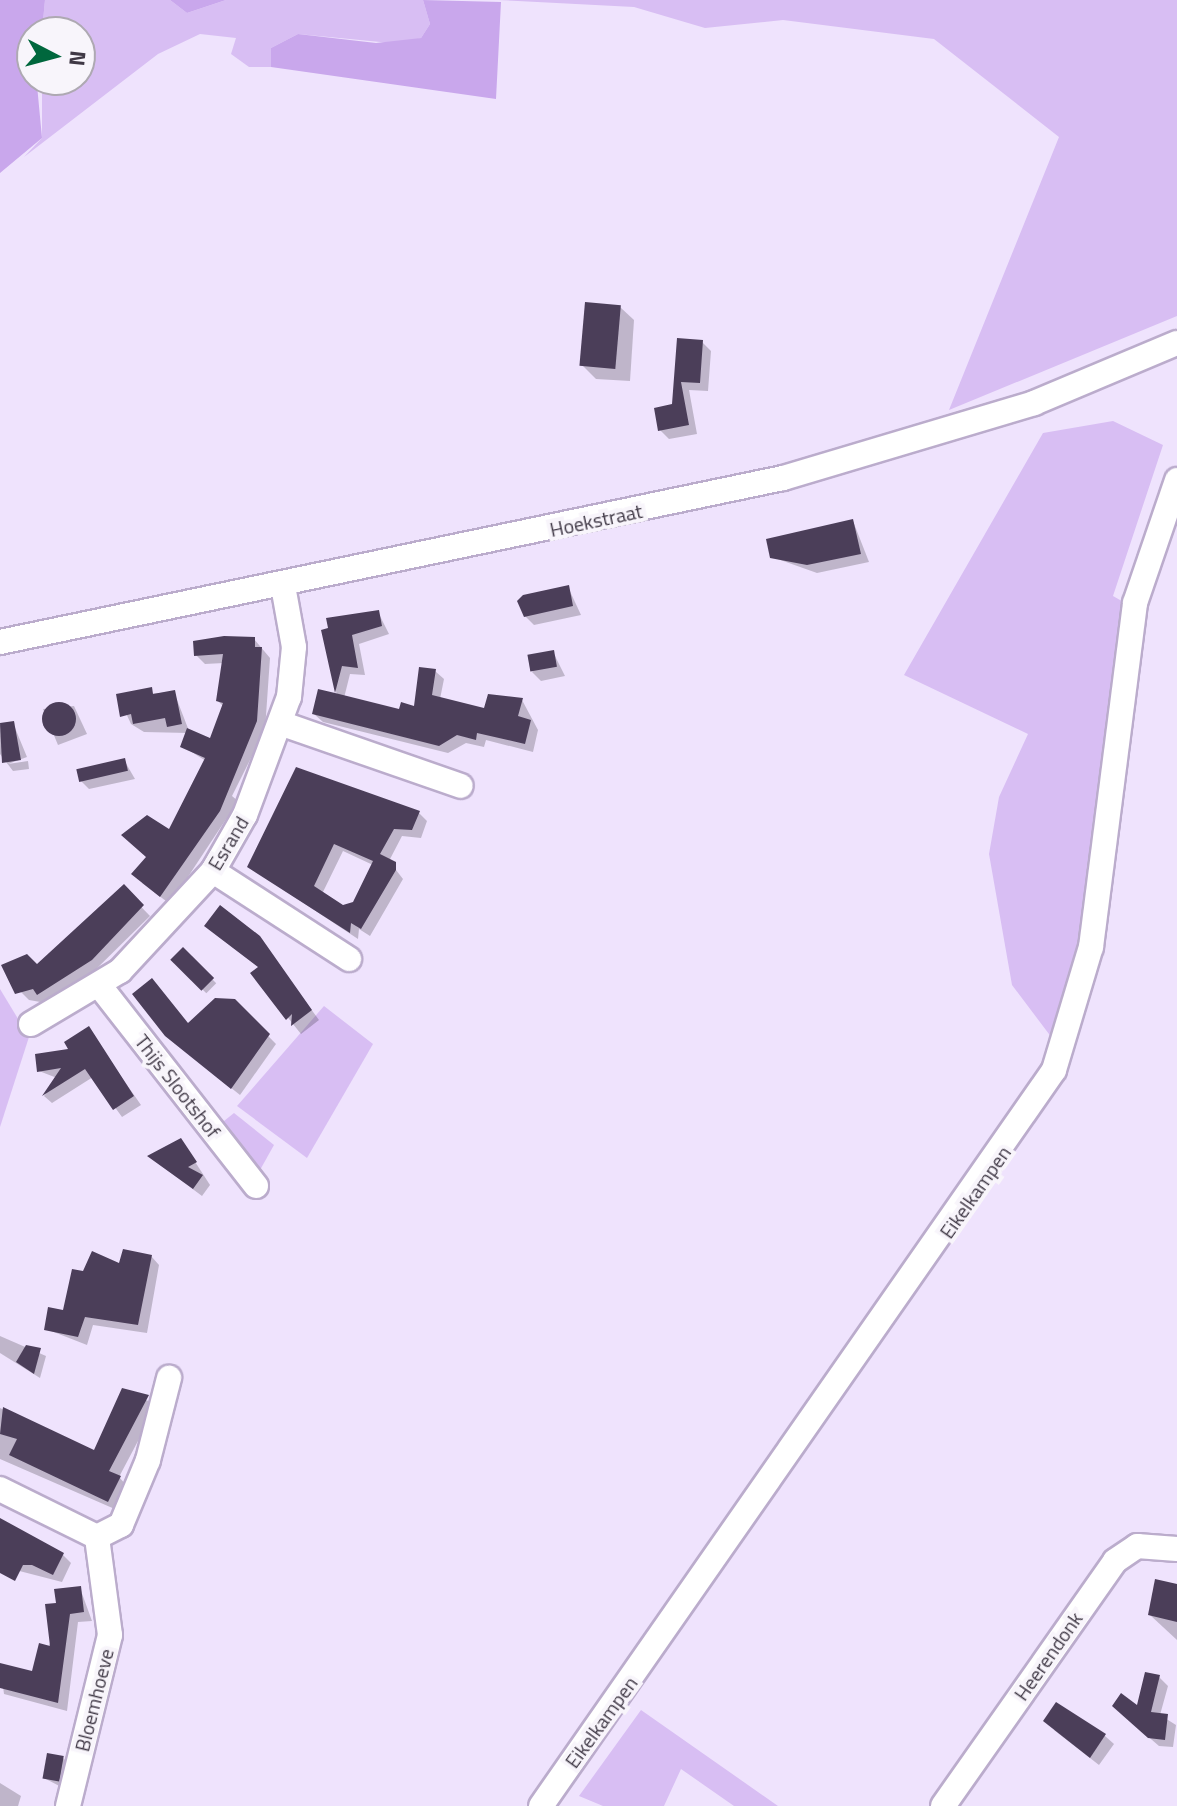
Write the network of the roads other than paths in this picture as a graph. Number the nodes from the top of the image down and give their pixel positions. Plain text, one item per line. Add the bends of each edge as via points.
1 (1177, 343) edge
2 (1177, 480) edge
3 (283, 586) junction
4 (0, 642) edge
5 (283, 724) junction
6 (461, 786) dead end
7 (213, 871) junction
8 (349, 959) dead end
9 (99, 985) junction
10 (31, 1024) dead end
11 (256, 1186) dead end
12 (169, 1378) dead end
13 (0, 1489) edge
14 (97, 1537) junction
15 (1177, 1549) edge
16 (68, 1806) edge
17 (541, 1806) edge
18 (943, 1806) edge

1 - 3 street, Hoekstraat via 1034,403 811,470
2 - 17 street, Eikelkampen via 1135,603 1091,947 1054,1070
3 - 4 street, Hoekstraat
3 - 5 street, Esrand via 294,647
5 - 6 street
5 - 7 street, Esrand
7 - 8 street
7 - 9 street, Esrand
9 - 10 street, Esrand
9 - 11 street, Thijs Slootshof
12 - 14 street via 148,1460 121,1525
13 - 14 street
14 - 16 street, Bloemhoeve via 110,1635
15 - 18 street, Heerendonk via 1137,1546 1115,1561

